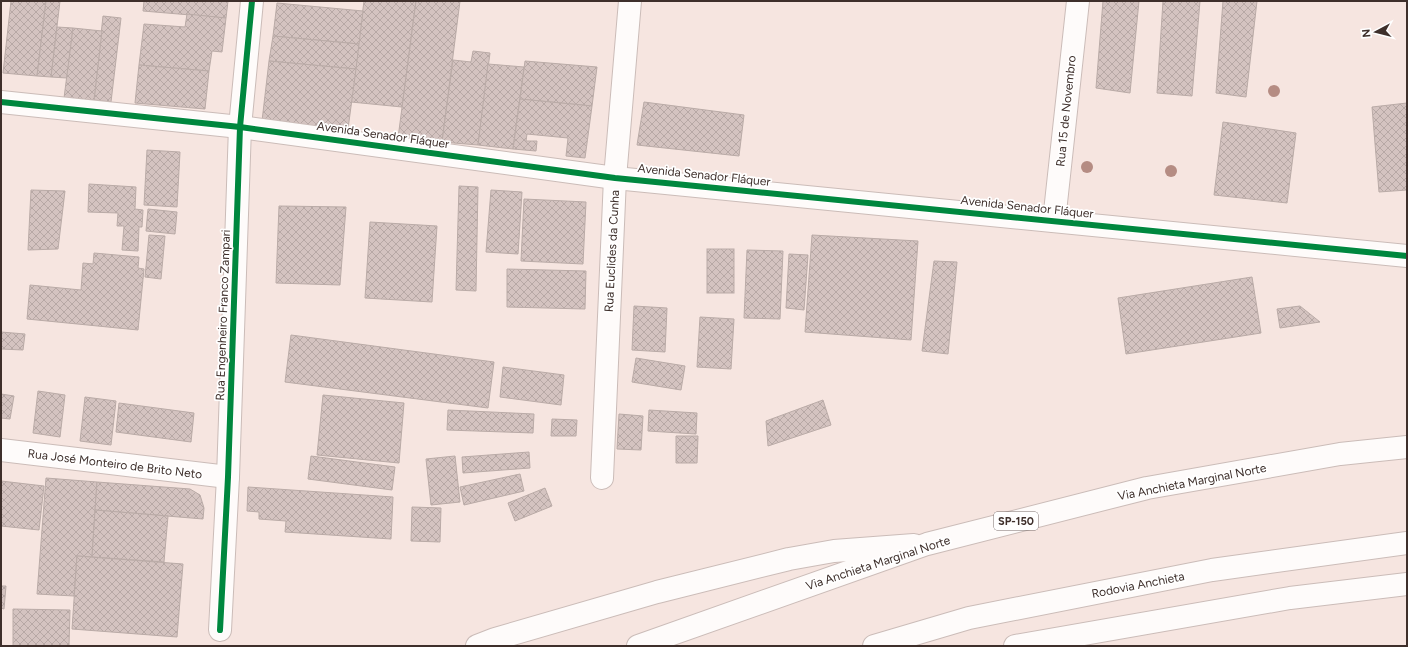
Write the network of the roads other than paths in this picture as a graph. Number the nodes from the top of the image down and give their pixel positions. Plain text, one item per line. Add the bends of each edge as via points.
1 (252, 1) edge
2 (630, 1) edge
3 (1078, 1) edge
4 (1, 102) edge
5 (240, 127) junction
6 (615, 178) junction
7 (1054, 220) junction
8 (1407, 256) edge
9 (1407, 448) edge
10 (1, 450) edge
11 (228, 477) junction
12 (602, 478) dead end
13 (1407, 543) edge
14 (927, 544) junction
15 (1407, 584) edge
16 (220, 630) dead end
17 (477, 646) edge
18 (638, 646) edge
19 (874, 646) edge
20 (1015, 646) edge

1 - 5 main road, Rua Engenheiro Franco Zampari
2 - 6 main road, Rua Euclides da Cunha
3 - 7 main road, Rua 15 de Novembro
4 - 5 main road, Avenida Senador Fláquer
5 - 6 main road, Avenida Senador Fláquer
5 - 11 main road, Rua Engenheiro Franco Zampari
6 - 7 main road, Avenida Senador Fláquer
6 - 12 main road, Rua Euclides da Cunha
7 - 8 main road, Avenida Senador Fláquer
9 - 14 main road, Via Anchieta Marginal Norte / SP-150 via 1340,454 1147,488
10 - 11 main road, Rua José Monteiro de Brito Neto
11 - 16 main road, Rua Engenheiro Franco Zampari
13 - 19 main road, Rodovia Anchieta via 1204,572 969,618
14 - 17 main road via 834,551 789,559 657,592
14 - 18 main road, Via Anchieta Marginal Norte / SP-150
15 - 20 main road via 1290,598

